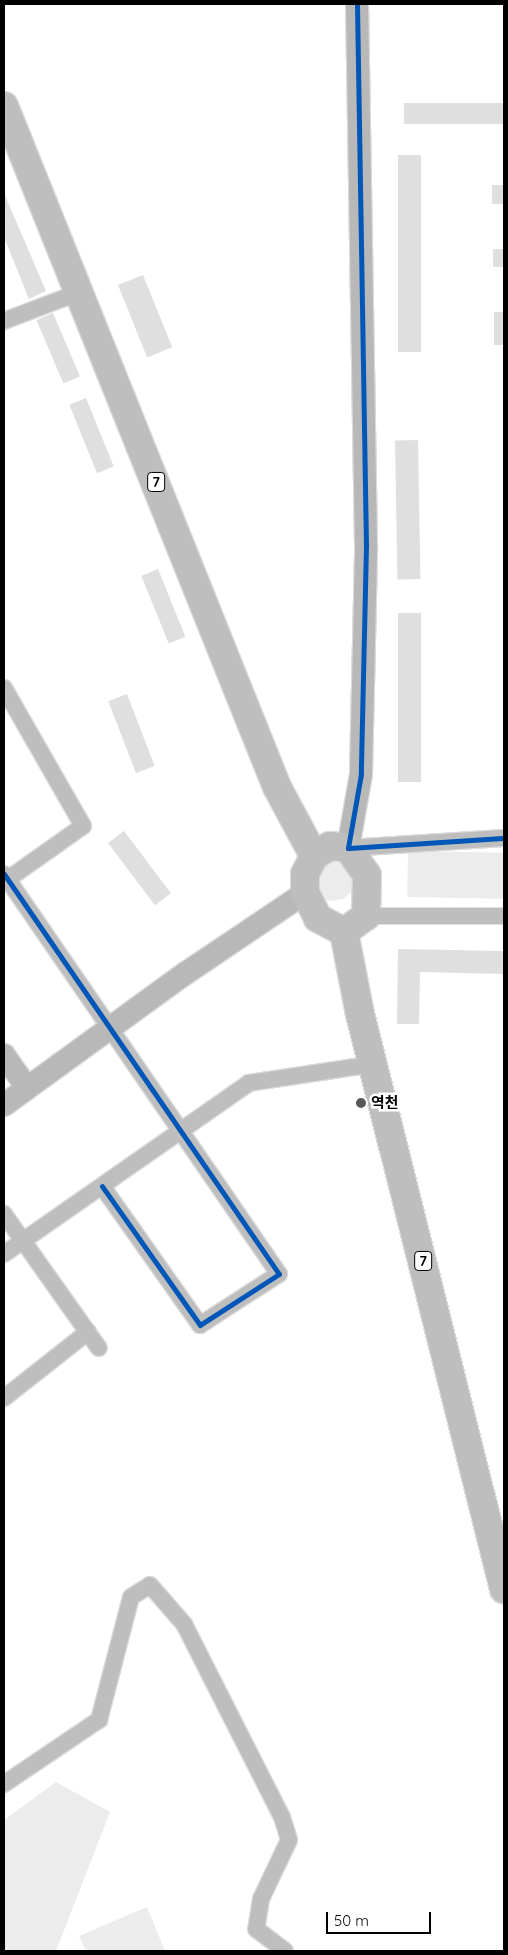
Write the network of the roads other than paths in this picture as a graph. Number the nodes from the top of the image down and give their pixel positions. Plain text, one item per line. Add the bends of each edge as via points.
1 (357, 4) edge
2 (4, 106) edge
3 (80, 292) junction
4 (4, 321) edge
5 (4, 688) edge
6 (504, 838) edge
7 (348, 848) junction
8 (314, 856) junction
9 (5, 879) edge
10 (305, 893) junction
11 (366, 916) junction
12 (504, 916) edge
13 (344, 932) junction
14 (113, 1028) junction
15 (4, 1055) edge
16 (374, 1064) junction
17 (27, 1088) junction
18 (4, 1105) edge
19 (182, 1130) junction
20 (102, 1186) junction
21 (4, 1214) edge
22 (23, 1241) junction
23 (4, 1254) edge
24 (88, 1332) junction
25 (99, 1348) dead end
26 (4, 1398) edge
27 (504, 1589) edge
28 (4, 1784) edge
29 (285, 1951) edge

1 - 7 street via 366,545 361,774
2 - 3 highway, 7
3 - 4 street
3 - 8 highway, 7 via 277,787
5 - 9 street via 83,826
6 - 7 street
7 - 8 highway via 330,846
7 - 11 highway via 367,875
8 - 10 highway via 305,874
9 - 14 street
10 - 13 highway via 318,918
10 - 14 street via 186,972
11 - 12 street
11 - 13 highway
13 - 16 highway, 7
14 - 17 street
14 - 19 street
15 - 17 street
16 - 19 street via 249,1083
16 - 27 highway, 7
17 - 18 street
19 - 20 street
19 - 20 street via 279,1274 200,1325
20 - 22 street
21 - 22 street
22 - 23 street
22 - 24 street
24 - 25 street
24 - 26 street
28 - 29 street via 99,1720 131,1597 150,1585 184,1624 282,1817 289,1840 261,1899 256,1929

